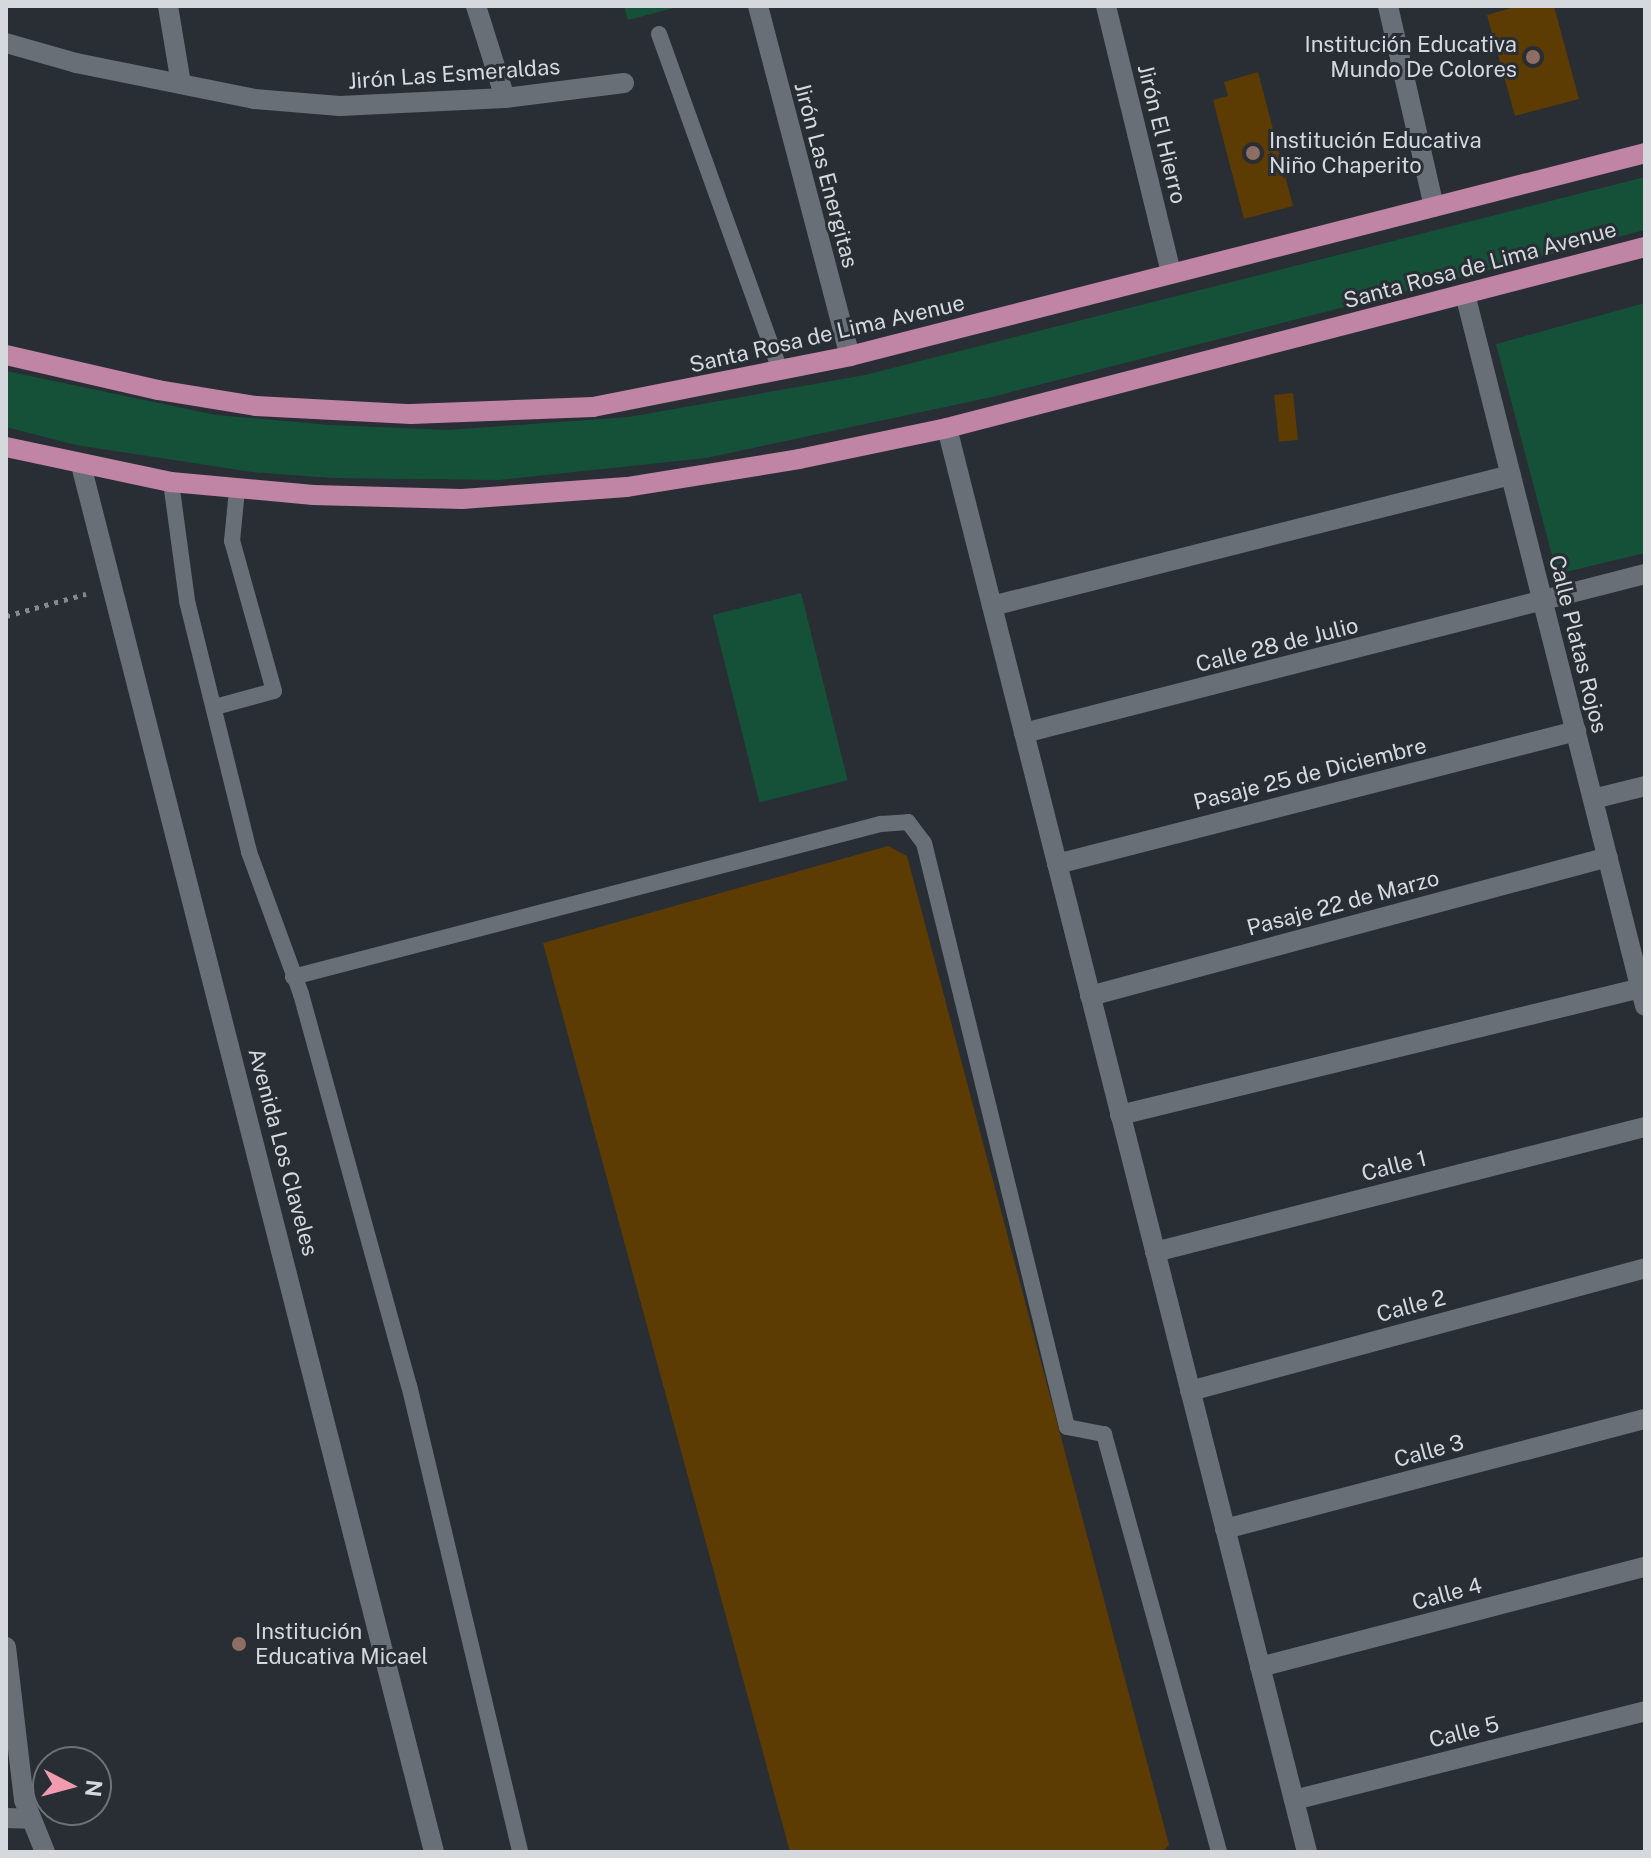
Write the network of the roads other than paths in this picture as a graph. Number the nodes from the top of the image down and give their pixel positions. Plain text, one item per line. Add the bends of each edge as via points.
1 (168, 6) edge
2 (476, 6) edge
3 (758, 6) edge
4 (1106, 6) edge
5 (1388, 6) edge
6 (659, 34) dead end
7 (6, 43) edge
8 (624, 83) dead end
9 (181, 84) junction
10 (505, 98) junction
11 (1645, 153) edge
12 (1434, 207) junction
13 (1645, 247) edge
14 (1171, 273) junction
15 (1465, 294) junction
16 (6, 355) edge
17 (850, 356) junction
18 (780, 371) junction
19 (947, 428) junction
20 (6, 447) edge
21 (81, 465) junction
22 (1511, 475) junction
23 (171, 482) junction
24 (237, 490) junction
25 (1645, 574) edge
26 (1543, 603) junction
27 (992, 606) junction
28 (215, 707) junction
29 (1576, 731) junction
30 (1024, 733) junction
31 (1645, 786) edge
32 (1593, 799) junction
33 (1608, 857) junction
34 (1057, 864) junction
35 (293, 977) junction
36 (1643, 994) edge
37 (1090, 996) junction
38 (1120, 1115) junction
39 (1645, 1127) edge
40 (1155, 1252) junction
41 (1645, 1268) edge
42 (1190, 1391) junction
43 (1645, 1419) edge
44 (1225, 1529) junction
45 (1645, 1567) edge
46 (6, 1647) edge
47 (1260, 1667) junction
48 (1645, 1711) edge
49 (1294, 1800) junction
50 (6, 1818) edge
51 (30, 1819) junction
52 (45, 1852) edge
53 (434, 1852) edge
54 (520, 1852) edge
55 (1219, 1852) edge
56 (1307, 1852) edge

1 - 9 street
2 - 10 street
3 - 17 street, Jirón Las Energitas
4 - 14 street, Jirón El Hierro
5 - 12 street
6 - 18 lane
7 - 9 street, Jirón Las Esmeraldas
8 - 10 street, Jirón Las Esmeraldas
9 - 10 street, Jirón Las Esmeraldas via 254,99 340,106
11 - 12 main road, Santa Rosa de Lima Avenue
12 - 14 main road, Santa Rosa de Lima Avenue
13 - 15 main road, Santa Rosa de Lima Avenue
14 - 17 main road, Santa Rosa de Lima Avenue
15 - 19 main road, Santa Rosa de Lima Avenue
15 - 22 street, Calle Platas Rojos
16 - 18 main road, Santa Rosa de Lima Avenue via 256,406 411,414 593,407
17 - 18 main road, Santa Rosa de Lima Avenue
19 - 24 main road, Santa Rosa de Lima Avenue via 707,476 551,494 462,499
19 - 27 street
20 - 21 main road, Santa Rosa de Lima Avenue
21 - 23 main road, Santa Rosa de Lima Avenue
21 - 53 street, Avenida Los Claveles
22 - 26 street, Calle Platas Rojos
22 - 27 street
23 - 24 main road, Santa Rosa de Lima Avenue
23 - 28 lane via 187,601
24 - 28 lane via 232,541 274,691
25 - 26 street, Calle 28 de Julio
26 - 29 street, Calle Platas Rojos
26 - 30 street, Calle 28 de Julio
27 - 30 street
28 - 35 lane via 249,852
29 - 32 street, Calle Platas Rojos
29 - 34 street, Pasaje 25 de Diciembre
30 - 34 street
31 - 32 street
32 - 33 street, Calle Platas Rojos
33 - 36 street, Calle Platas Rojos
33 - 37 street, Pasaje 22 de Marzo
34 - 37 street
35 - 54 lane via 409,1385
35 - 55 lane via 881,824 908,822 924,843 1067,1427 1104,1434
36 - 38 street
37 - 38 street
38 - 40 street
39 - 40 street, Calle 1
40 - 42 street
41 - 42 street, Calle 2
42 - 44 street
43 - 44 street, Calle 3
44 - 47 street
45 - 47 street, Calle 4
46 - 51 street
47 - 49 street
48 - 49 street, Calle 5
49 - 56 street
50 - 51 street
51 - 52 street

